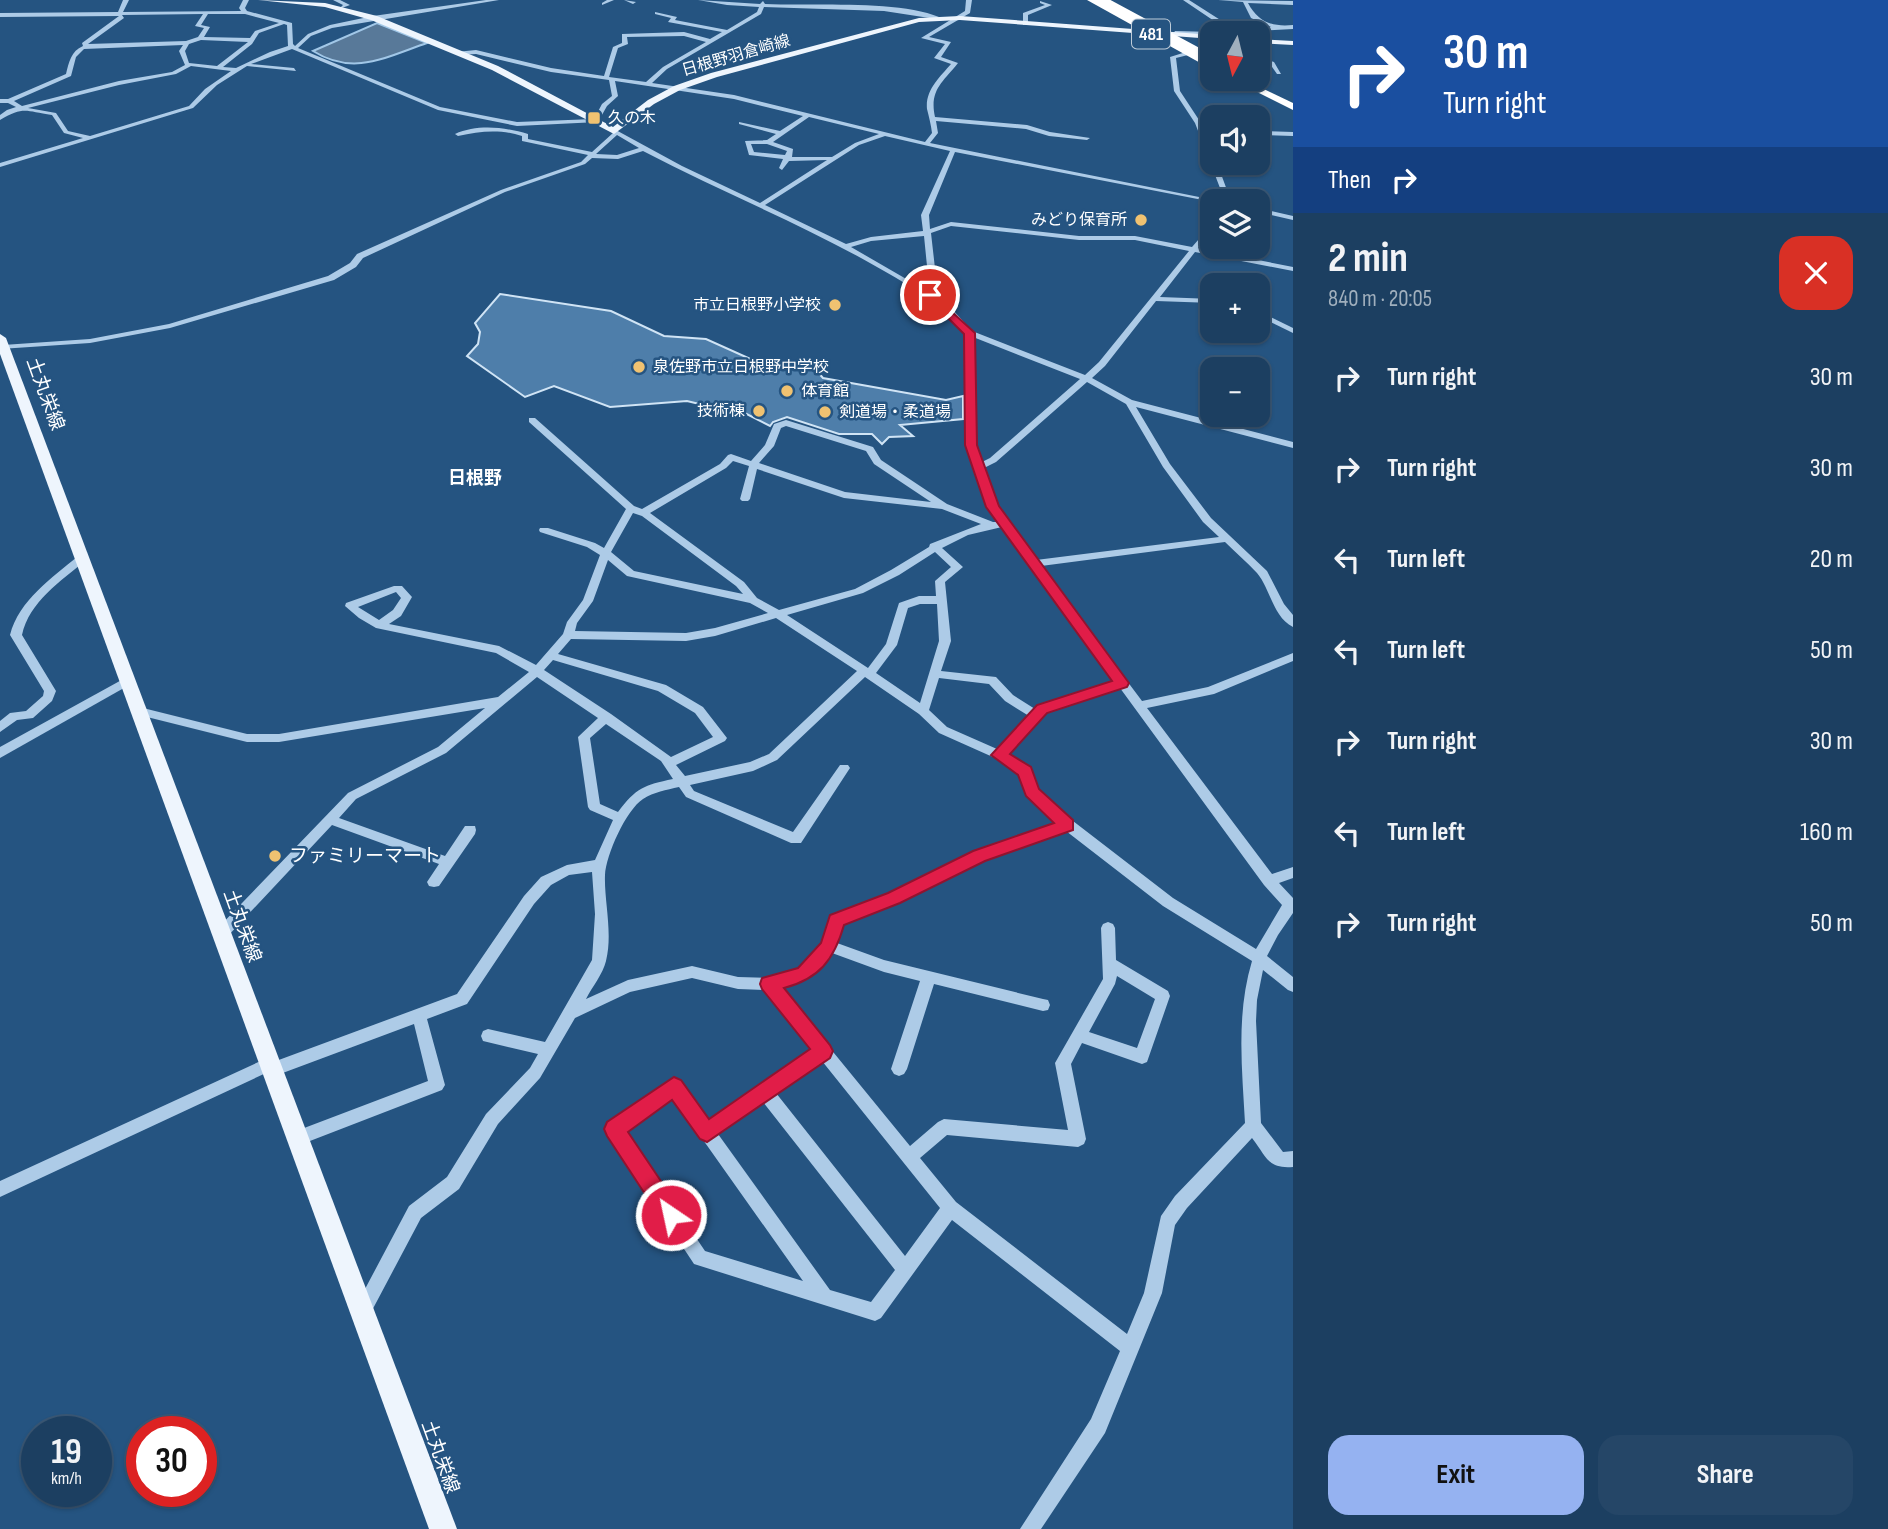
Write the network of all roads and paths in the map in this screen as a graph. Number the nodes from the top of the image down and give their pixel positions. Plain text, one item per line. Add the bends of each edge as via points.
1 (126, 0) edge
2 (246, 0) edge
3 (262, 0) edge
4 (336, 0) edge
5 (496, 0) edge
6 (611, 0) edge
7 (701, 0) edge
8 (969, 0) edge
9 (1091, 0) edge
10 (1100, 0) edge
11 (1112, 0) edge
12 (1186, 0) edge
13 (1221, 0) edge
14 (1245, 1) edge
15 (1042, 2) dead end
16 (763, 3) junction
17 (1293, 3) edge
18 (604, 4) dead end
19 (341, 8) junction
20 (207, 12) junction
21 (246, 12) junction
22 (657, 13) dead end
23 (0, 15) edge
24 (123, 15) junction
25 (936, 17) junction
26 (373, 18) junction
27 (959, 18) junction
28 (670, 21) junction
29 (1218, 21) edge
30 (285, 22) junction
31 (1025, 24) junction
32 (663, 25) dead end
33 (1293, 27) edge
34 (1270, 29) edge
35 (1279, 29) junction
36 (1270, 30) edge
37 (725, 31) junction
38 (1147, 32) junction
39 (1174, 34) junction
40 (1293, 34) edge
41 (1200, 35) edge
42 (200, 38) junction
43 (710, 41) junction
44 (1270, 42) edge
45 (187, 43) junction
46 (1293, 43) edge
47 (249, 45) junction
48 (88, 46) junction
49 (294, 48) junction
50 (1200, 48) edge
51 (263, 49) dead end
52 (1200, 49) edge
53 (275, 51) junction
54 (458, 53) junction
55 (1186, 54) junction
56 (1200, 54) edge
57 (1200, 61) edge
58 (1270, 62) edge
59 (191, 64) junction
60 (248, 65) junction
61 (218, 68) junction
62 (238, 70) junction
63 (294, 70) dead end
64 (1279, 73) dead end
65 (609, 78) junction
66 (648, 84) junction
67 (1270, 84) edge
68 (677, 88) junction
69 (1263, 91) edge
70 (1269, 91) edge
71 (1293, 95) edge
72 (0, 101) edge
73 (9, 101) junction
74 (1293, 104) edge
75 (24, 109) junction
76 (808, 115) junction
77 (0, 118) edge
78 (934, 119) junction
79 (596, 121) junction
80 (741, 123) dead end
81 (517, 124) junction
82 (1200, 130) edge
83 (512, 131) junction
84 (615, 132) junction
85 (781, 133) junction
86 (1270, 133) edge
87 (458, 134) dead end
88 (1293, 134) edge
89 (884, 135) junction
90 (88, 137) junction
91 (1087, 138) dead end
92 (768, 142) junction
93 (926, 144) junction
94 (645, 148) junction
95 (953, 150) junction
96 (592, 155) junction
97 (789, 158) junction
98 (833, 158) junction
99 (0, 165) edge
100 (782, 168) dead end
101 (1200, 198) edge
102 (761, 205) junction
103 (1270, 213) edge
104 (1293, 218) edge
105 (927, 233) junction
106 (1200, 241) edge
107 (846, 246) junction
108 (1193, 250) junction
109 (1293, 269) edge
110 (930, 295) junction
111 (1154, 299) junction
112 (1200, 301) edge
113 (1270, 318) edge
114 (1291, 328) edge
115 (969, 333) junction
116 (1, 343) edge
117 (1086, 379) junction
118 (1129, 402) junction
119 (532, 420) dead end
120 (1293, 445) edge
121 (754, 463) junction
122 (980, 467) junction
123 (745, 499) dead end
124 (944, 506) junction
125 (637, 510) junction
126 (998, 525) junction
127 (544, 530) dead end
128 (1227, 539) junction
129 (934, 546) junction
130 (606, 553) junction
131 (82, 558) junction
132 (1033, 564) junction
133 (753, 600) junction
134 (942, 600) junction
135 (776, 614) junction
136 (1293, 623) edge
137 (380, 625) junction
138 (568, 635) junction
139 (550, 655) junction
140 (1293, 657) edge
141 (537, 671) junction
142 (866, 673) junction
143 (935, 674) junction
144 (127, 681) junction
145 (1122, 683) junction
146 (501, 701) junction
147 (1139, 706) junction
148 (139, 711) junction
149 (923, 711) junction
150 (1037, 715) junction
151 (607, 717) junction
152 (0, 728) edge
153 (0, 753) edge
154 (999, 755) junction
155 (669, 763) junction
156 (844, 768) dead end
157 (683, 783) junction
158 (620, 818) junction
159 (329, 819) junction
160 (1068, 825) junction
161 (470, 830) dead end
162 (447, 862) junction
163 (600, 865) junction
164 (1293, 872) edge
165 (1269, 881) junction
166 (434, 882) dead end
167 (1292, 905) edge
168 (1108, 928) dead end
169 (221, 934) junction
170 (829, 946) junction
171 (1259, 958) junction
172 (1110, 964) junction
173 (929, 977) junction
174 (769, 984) junction
175 (1293, 986) edge
176 (1043, 1005) dead end
177 (570, 1013) junction
178 (419, 1015) junction
179 (1079, 1035) junction
180 (488, 1036) dead end
181 (549, 1050) junction
182 (824, 1051) junction
183 (271, 1067) junction
184 (899, 1069) dead end
185 (765, 1092) junction
186 (1253, 1126) junction
187 (707, 1132) junction
188 (297, 1138) junction
189 (909, 1157) junction
190 (1293, 1159) edge
191 (0, 1189) edge
192 (950, 1208) junction
193 (906, 1269) junction
194 (825, 1297) junction
195 (362, 1312) junction
196 (1129, 1347) junction
197 (1035, 1528) edge
198 (443, 1529) edge

1 - 24 street
2 - 21 street via 242,8
3 - 19 main road
4 - 19 street via 347,5
5 - 26 street
6 - 18 street
7 - 16 street
8 - 27 street via 968,12
9 - 38 highway, 481
10 - 56 highway, bridge
11 - 39 highway, 481
11 - 52 highway, bridge
12 - 29 street
13 - 14 street
14 - 17 street
14 - 35 street via 1253,17
15 - 31 street via 1049,5 1026,13
16 - 25 street via 884,5
16 - 37 street via 759,13
19 - 26 main road
20 - 21 street
20 - 24 street
20 - 42 street via 198,26 207,27
21 - 30 street
22 - 28 street via 675,18
23 - 24 street
24 - 48 street via 84,44
25 - 27 main road, 日根野羽倉崎線
25 - 68 main road, 日根野羽倉崎線
26 - 49 street via 311,33
26 - 54 main road
27 - 31 main road, 日根野羽倉崎線
27 - 78 street via 924,38 949,43 937,58 955,63 932,94
28 - 32 street
28 - 37 street
30 - 47 street via 257,32
30 - 49 street via 290,24
31 - 38 main road, 日根野羽倉崎線
33 - 35 street
34 - 35 street
36 - 40 street
37 - 43 street
38 - 39 main road, 日根野羽倉崎線
38 - 55 highway, 481
39 - 41 main road, 日根野羽倉崎線
39 - 50 highway, 481
42 - 45 street
42 - 47 street
43 - 65 street via 684,34 624,35 625,44 616,47
43 - 66 street
44 - 46 main road
45 - 48 street
45 - 59 street via 182,51
47 - 61 street
48 - 73 street via 70,60 69,75
49 - 53 street
49 - 81 street via 438,108
51 - 53 street
53 - 60 street
54 - 65 street via 476,52
54 - 79 main road
55 - 57 highway, 481
55 - 82 street via 1173,57 1177,91
58 - 64 street
59 - 61 street
59 - 75 street via 174,73
60 - 62 street
60 - 63 street
61 - 62 street
62 - 90 street via 207,89 191,107
65 - 66 street
65 - 79 street via 615,96
66 - 68 street
67 - 71 highway
68 - 76 street
68 - 84 main road, 日根野羽倉崎線 via 632,115
69 - 74 highway
70 - 74 highway
72 - 73 street
73 - 75 street
75 - 77 street
75 - 90 street via 54,114 66,132
76 - 85 street
76 - 89 street
78 - 91 street via 1027,127
78 - 93 street via 935,133
79 - 81 street
79 - 84 main road
80 - 85 street
81 - 83 street
83 - 87 street via 468,129
83 - 96 street via 547,148
84 - 94 street
84 - 96 street
85 - 92 street
86 - 88 street
89 - 93 street
89 - 98 street
90 - 99 street
92 - 97 street via 791,150
92 - 97 street via 747,142 751,154
93 - 95 street
94 - 96 street via 618,157
94 - 102 street
95 - 101 street
95 - 105 street via 925,215
96 - 116 street via 576,166 503,191 360,257 331,278 295,290 170,326 90,341
97 - 98 street
97 - 100 street
98 - 102 street
102 - 107 street
103 - 104 street
105 - 107 street
105 - 108 street via 951,225 1135,238
105 - 110 street
106 - 108 street
107 - 110 street
108 - 109 street
108 - 111 street
110 - 115 street
111 - 112 street
111 - 117 street
113 - 114 street
115 - 117 street
115 - 122 street via 971,445
116 - 131 main road, 土丸栄線
117 - 118 street
117 - 122 street
118 - 120 street
118 - 128 street via 1154,449 1207,520
119 - 125 street
121 - 123 street
121 - 124 street via 844,495
121 - 124 street via 769,446 777,426 794,424 870,449 877,461
121 - 125 street via 731,457 723,466
122 - 126 street
124 - 126 street
125 - 130 street
125 - 133 street via 740,584
126 - 129 street
126 - 132 street
127 - 130 street
128 - 132 street
128 - 136 street via 1263,573
129 - 134 street via 958,566 940,581
129 - 135 street via 876,585
130 - 133 street via 631,574
130 - 138 street via 588,601
131 - 144 main road, 土丸栄線
131 - 152 street via 37,598 16,627 16,635 50,691 48,698 29,715 14,716
132 - 145 street
133 - 135 street
134 - 142 street via 903,606 891,645
134 - 143 street via 945,641
135 - 138 street via 686,636
135 - 142 street
137 - 137 street via 368,622 350,606 398,588 407,597 397,613
137 - 141 street via 499,650
138 - 139 street
139 - 141 street
139 - 155 street via 662,688 699,710 721,738
140 - 147 street via 1210,691
141 - 146 street
141 - 151 street
142 - 149 street
142 - 157 street via 773,757
143 - 149 street
143 - 150 street via 992,680 1009,698
144 - 148 main road, 土丸栄線
144 - 153 street
145 - 147 street
145 - 150 street via 1042,709
146 - 148 street via 279,738 247,738
146 - 159 street via 442,750 352,796
147 - 165 street
148 - 169 main road, 土丸栄線
149 - 154 street via 943,730
150 - 154 street
151 - 155 street
151 - 158 street via 583,737 594,807
154 - 160 street via 1025,772 1031,792
155 - 157 street
156 - 157 street via 796,839 690,794
157 - 158 street via 636,797
158 - 163 street
159 - 162 street
159 - 169 street
160 - 170 street via 979,856 894,898 836,920
160 - 171 street via 1168,902
161 - 162 street
162 - 166 street
163 - 177 street via 599,961
163 - 178 street via 567,870 546,881 462,999
164 - 165 street
165 - 167 street
167 - 171 street
168 - 172 street
169 - 183 main road, 土丸栄線
170 - 173 street
170 - 174 street via 803,975
171 - 175 street
171 - 186 street via 1250,1010
172 - 179 street via 1110,979
172 - 179 street via 1163,996 1142,1057
173 - 176 street
173 - 184 street
174 - 177 street via 737,983 692,972 628,986
174 - 182 street
177 - 181 street
178 - 183 street
178 - 188 street via 437,1085
179 - 189 street via 1063,1063 1078,1139 944,1127
180 - 181 street
181 - 195 street via 535,1073 492,1119 453,1183 415,1212
182 - 185 street
182 - 189 street
183 - 188 main road, 土丸栄線
183 - 191 street
185 - 187 street
185 - 193 street
186 - 190 street via 1279,1160
186 - 196 street via 1167,1222 1153,1293
187 - 194 street
187 - 194 street via 674,1086 614,1129 700,1258
188 - 195 main road, 土丸栄線
189 - 192 street
192 - 193 street
192 - 196 street
193 - 194 street via 875,1312
195 - 198 main road, 土丸栄線
196 - 197 street via 1098,1426

